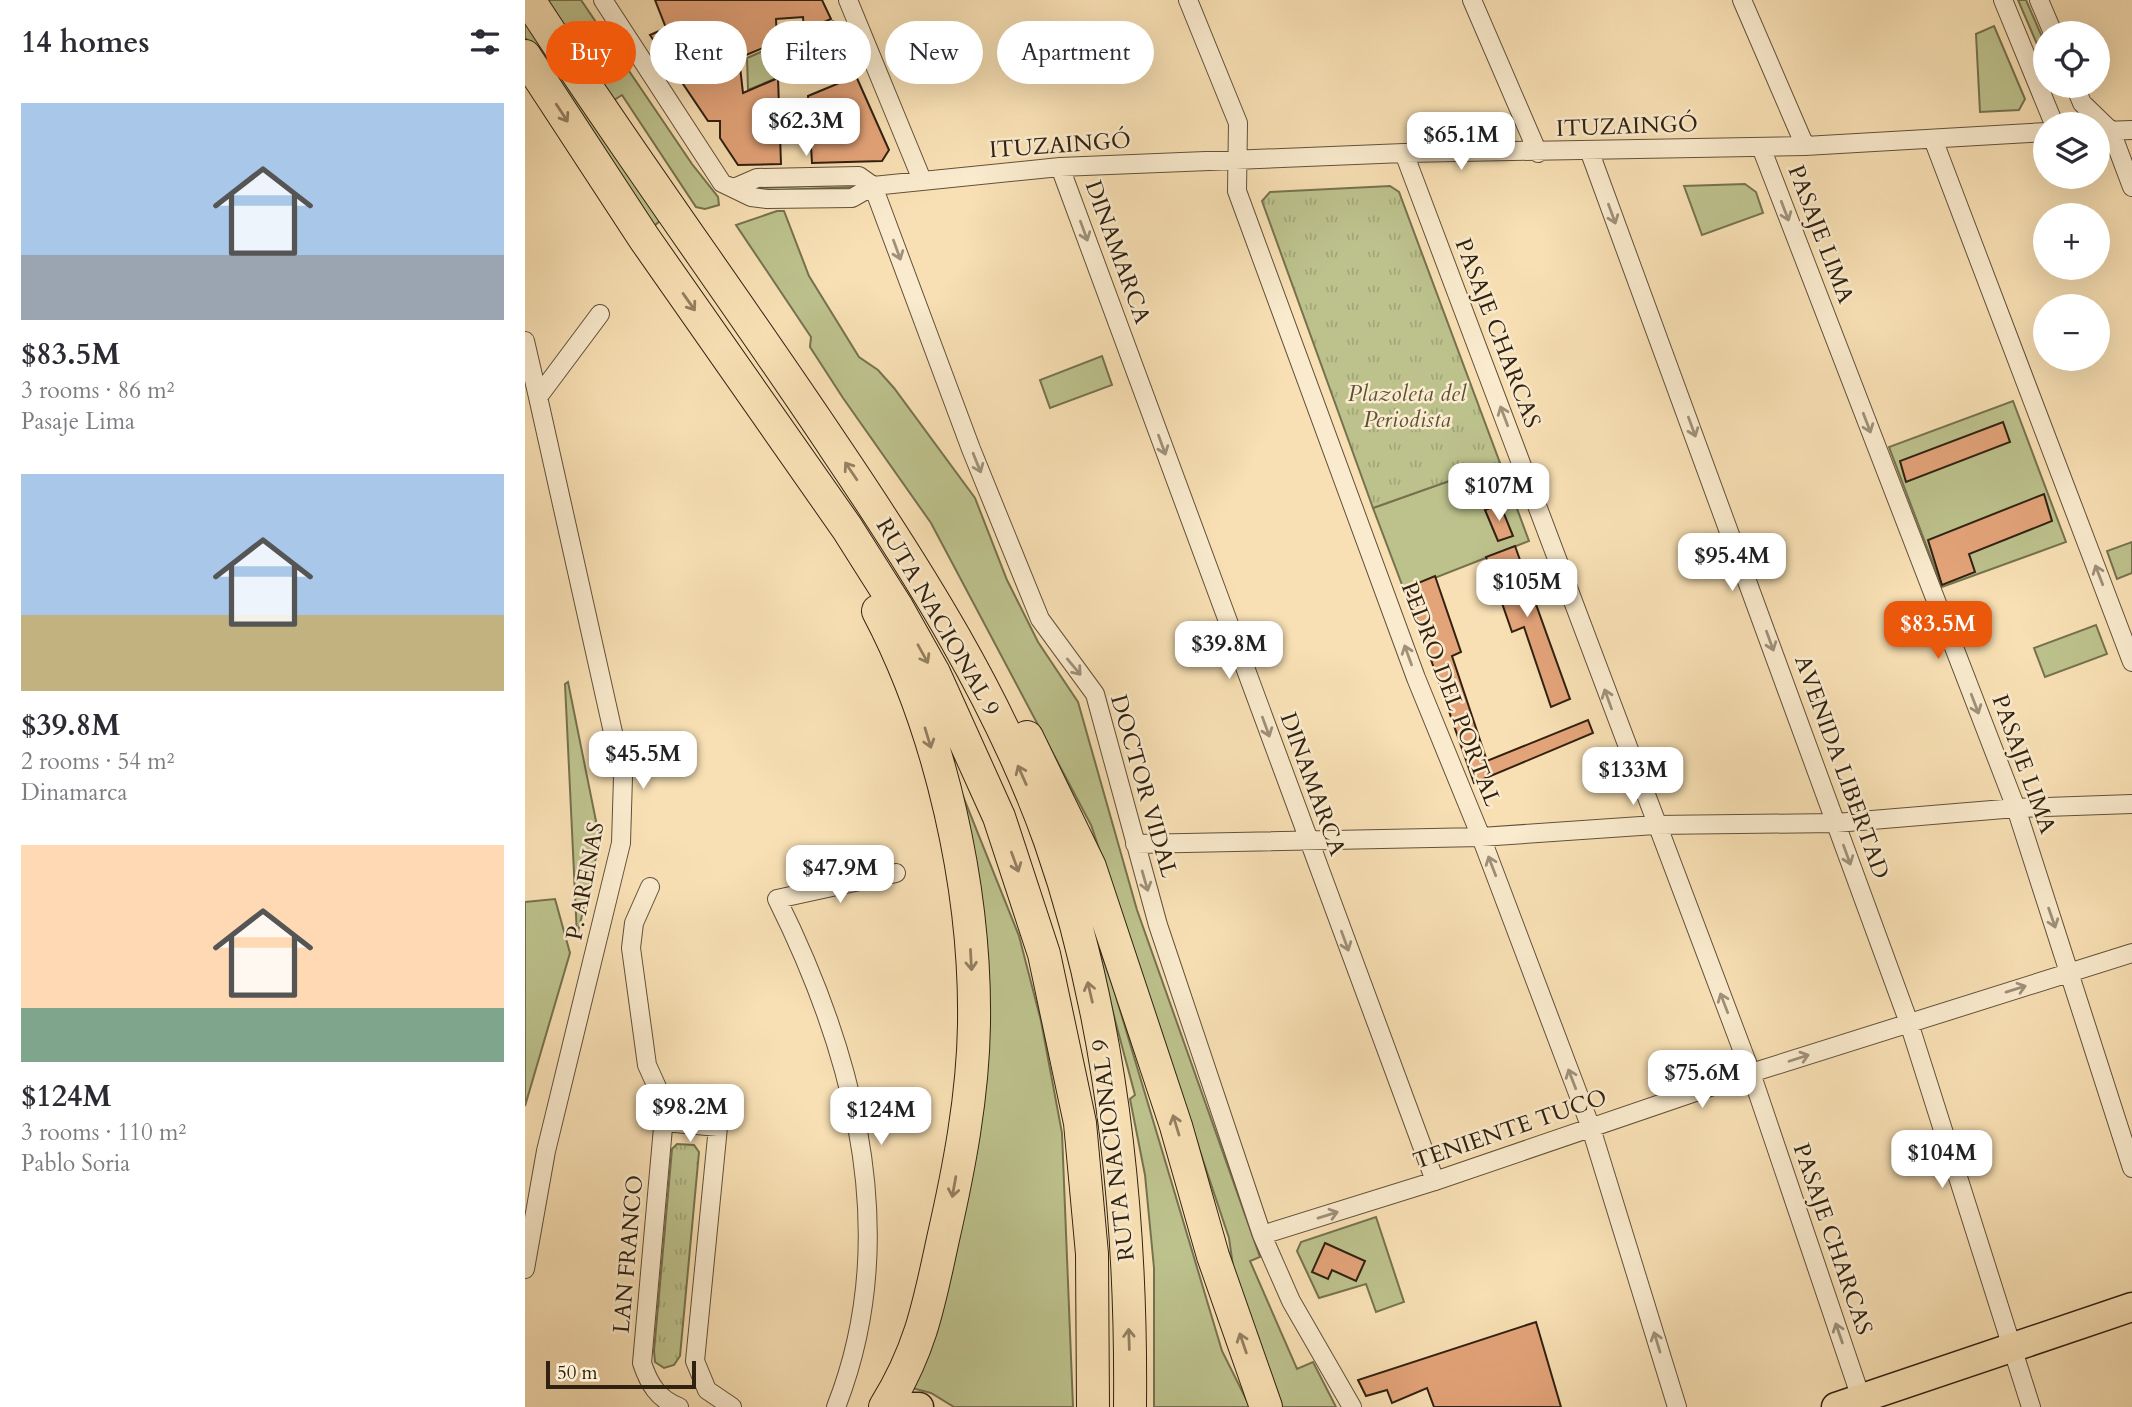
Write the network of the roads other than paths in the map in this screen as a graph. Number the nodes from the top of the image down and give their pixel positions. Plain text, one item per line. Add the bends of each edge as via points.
1 (529, 0) edge
2 (603, 0) edge
3 (848, 0) edge
4 (1188, 0) edge
5 (1472, 0) edge
6 (1742, 0) edge
7 (2003, 0) edge
8 (2039, 0) edge
9 (2048, 21) edge
10 (525, 56) edge
11 (2049, 112) edge
12 (2132, 130) edge
13 (2110, 131) edge
14 (2033, 133) edge
15 (1933, 139) junction
16 (2110, 143) edge
17 (1805, 146) junction
18 (1761, 147) junction
19 (1589, 150) junction
20 (1404, 153) junction
21 (1538, 153) junction
22 (1240, 159) junction
23 (1060, 167) junction
24 (922, 180) junction
25 (873, 186) junction
26 (2132, 187) edge
27 (600, 314) dead end
28 (525, 341) edge
29 (538, 397) junction
30 (796, 454) junction
31 (882, 517) junction
32 (2132, 662) edge
33 (2132, 804) edge
34 (2016, 808) junction
35 (1836, 823) junction
36 (1655, 825) junction
37 (1481, 837) junction
38 (1308, 841) junction
39 (1135, 844) junction
40 (896, 873) dead end
41 (650, 887) dead end
42 (2132, 953) edge
43 (2071, 972) junction
44 (1909, 1023) junction
45 (1751, 1073) junction
46 (664, 1122) junction
47 (1591, 1128) junction
48 (2132, 1168) edge
49 (1435, 1181) junction
50 (1262, 1235) junction
51 (525, 1269) edge
52 (2132, 1307) edge
53 (2012, 1346) junction
54 (1849, 1402) edge
55 (679, 1407) edge
56 (732, 1407) edge
57 (836, 1407) edge
58 (885, 1407) edge
59 (897, 1407) edge
60 (919, 1407) edge
61 (1093, 1407) edge
62 (1130, 1407) edge
63 (1266, 1407) edge
64 (1352, 1407) edge
65 (1677, 1407) edge
66 (2031, 1407) edge

31 -> 1 highway, RUTA NACIONAL 9
2 - 25 street, ITUZAINGÓ via 722,183 751,197 792,199 852,198
3 - 24 street
4 - 22 street, PEDRO DEL PORTAL via 1238,123
5 - 21 street
6 - 17 street, PASAJE LIMA
7 - 11 street
8 - 9 street
10 -> 30 highway, RUTA NACIONAL 9 via 652,249
12 - 13 street
14 - 15 street, ITUZAINGÓ
15 - 17 street, ITUZAINGÓ
32 -> 15 street
16 - 26 street
17 - 18 street, ITUZAINGÓ
18 - 19 street, ITUZAINGÓ
18 -> 34 street, PASAJE LIMA
19 - 21 street, ITUZAINGÓ
19 -> 35 street, AVENIDA LIBERTAD
20 - 21 street, ITUZAINGÓ
20 - 22 street, ITUZAINGÓ
36 -> 20 street, PASAJE CHARCAS
22 - 23 street, ITUZAINGÓ
37 -> 22 street, PEDRO DEL PORTAL via 1416,678 1237,191
23 - 24 street, ITUZAINGÓ
23 -> 38 street, DINAMARCA
24 - 25 street, ITUZAINGÓ
25 -> 39 street, DOCTOR VIDAL via 1040,619 1095,694
27 - 29 street
28 - 29 street, P. ARENAS
29 - 51 street, P. ARENAS via 623,777 624,808 621,844 546,1151
30 -> 58 highway via 907,675 946,803 968,919 974,1024 962,1141 924,1327 905,1375
30 -> 61 highway, RUTA NACIONAL 9 via 890,596 934,673 999,817 1025,890 1044,954 1080,1123 1092,1254
62 -> 31 highway, RUTA NACIONAL 9 via 1127,1250 1113,1114 1067,894 1048,837 1000,727 959,644
63 -> 31 highway via 1213,1256 1176,1126 1090,867 996,676 938,584
33 - 34 street
34 - 35 street
34 -> 43 street, PASAJE LIMA
35 - 36 street
35 -> 44 street, AVENIDA LIBERTAD
36 - 37 street
45 -> 36 street, PASAJE CHARCAS
37 - 38 street
47 -> 37 street, PEDRO DEL PORTAL
38 - 39 street
38 -> 49 street, DINAMARCA
39 -> 50 street, DOCTOR VIDAL
40 - 57 street via 777,899 834,1038 850,1093 868,1191 860,1326 856,1353
41 - 46 street, LAN FRANCO via 634,923 631,948 646,1065 665,1105
42 - 43 street, TENIENTE TUCO
44 -> 43 street, TENIENTE TUCO
43 - 48 street, PASAJE LIMA
45 -> 44 street, TENIENTE TUCO
44 - 53 street, AVENIDA LIBERTAD
45 - 47 street, TENIENTE TUCO
54 -> 45 street, PASAJE CHARCAS
46 - 55 street, LAN FRANCO via 642,1363 649,1384
46 - 56 street via 719,1127 695,1361 707,1390
47 - 49 street, TENIENTE TUCO
65 -> 47 street, PEDRO DEL PORTAL
50 -> 49 street, TENIENTE TUCO
50 - 64 street, DOCTOR VIDAL via 1291,1301
52 - 53 main road
53 - 54 main road
53 - 66 street, AVENIDA LIBERTAD
59 - 60 main road

